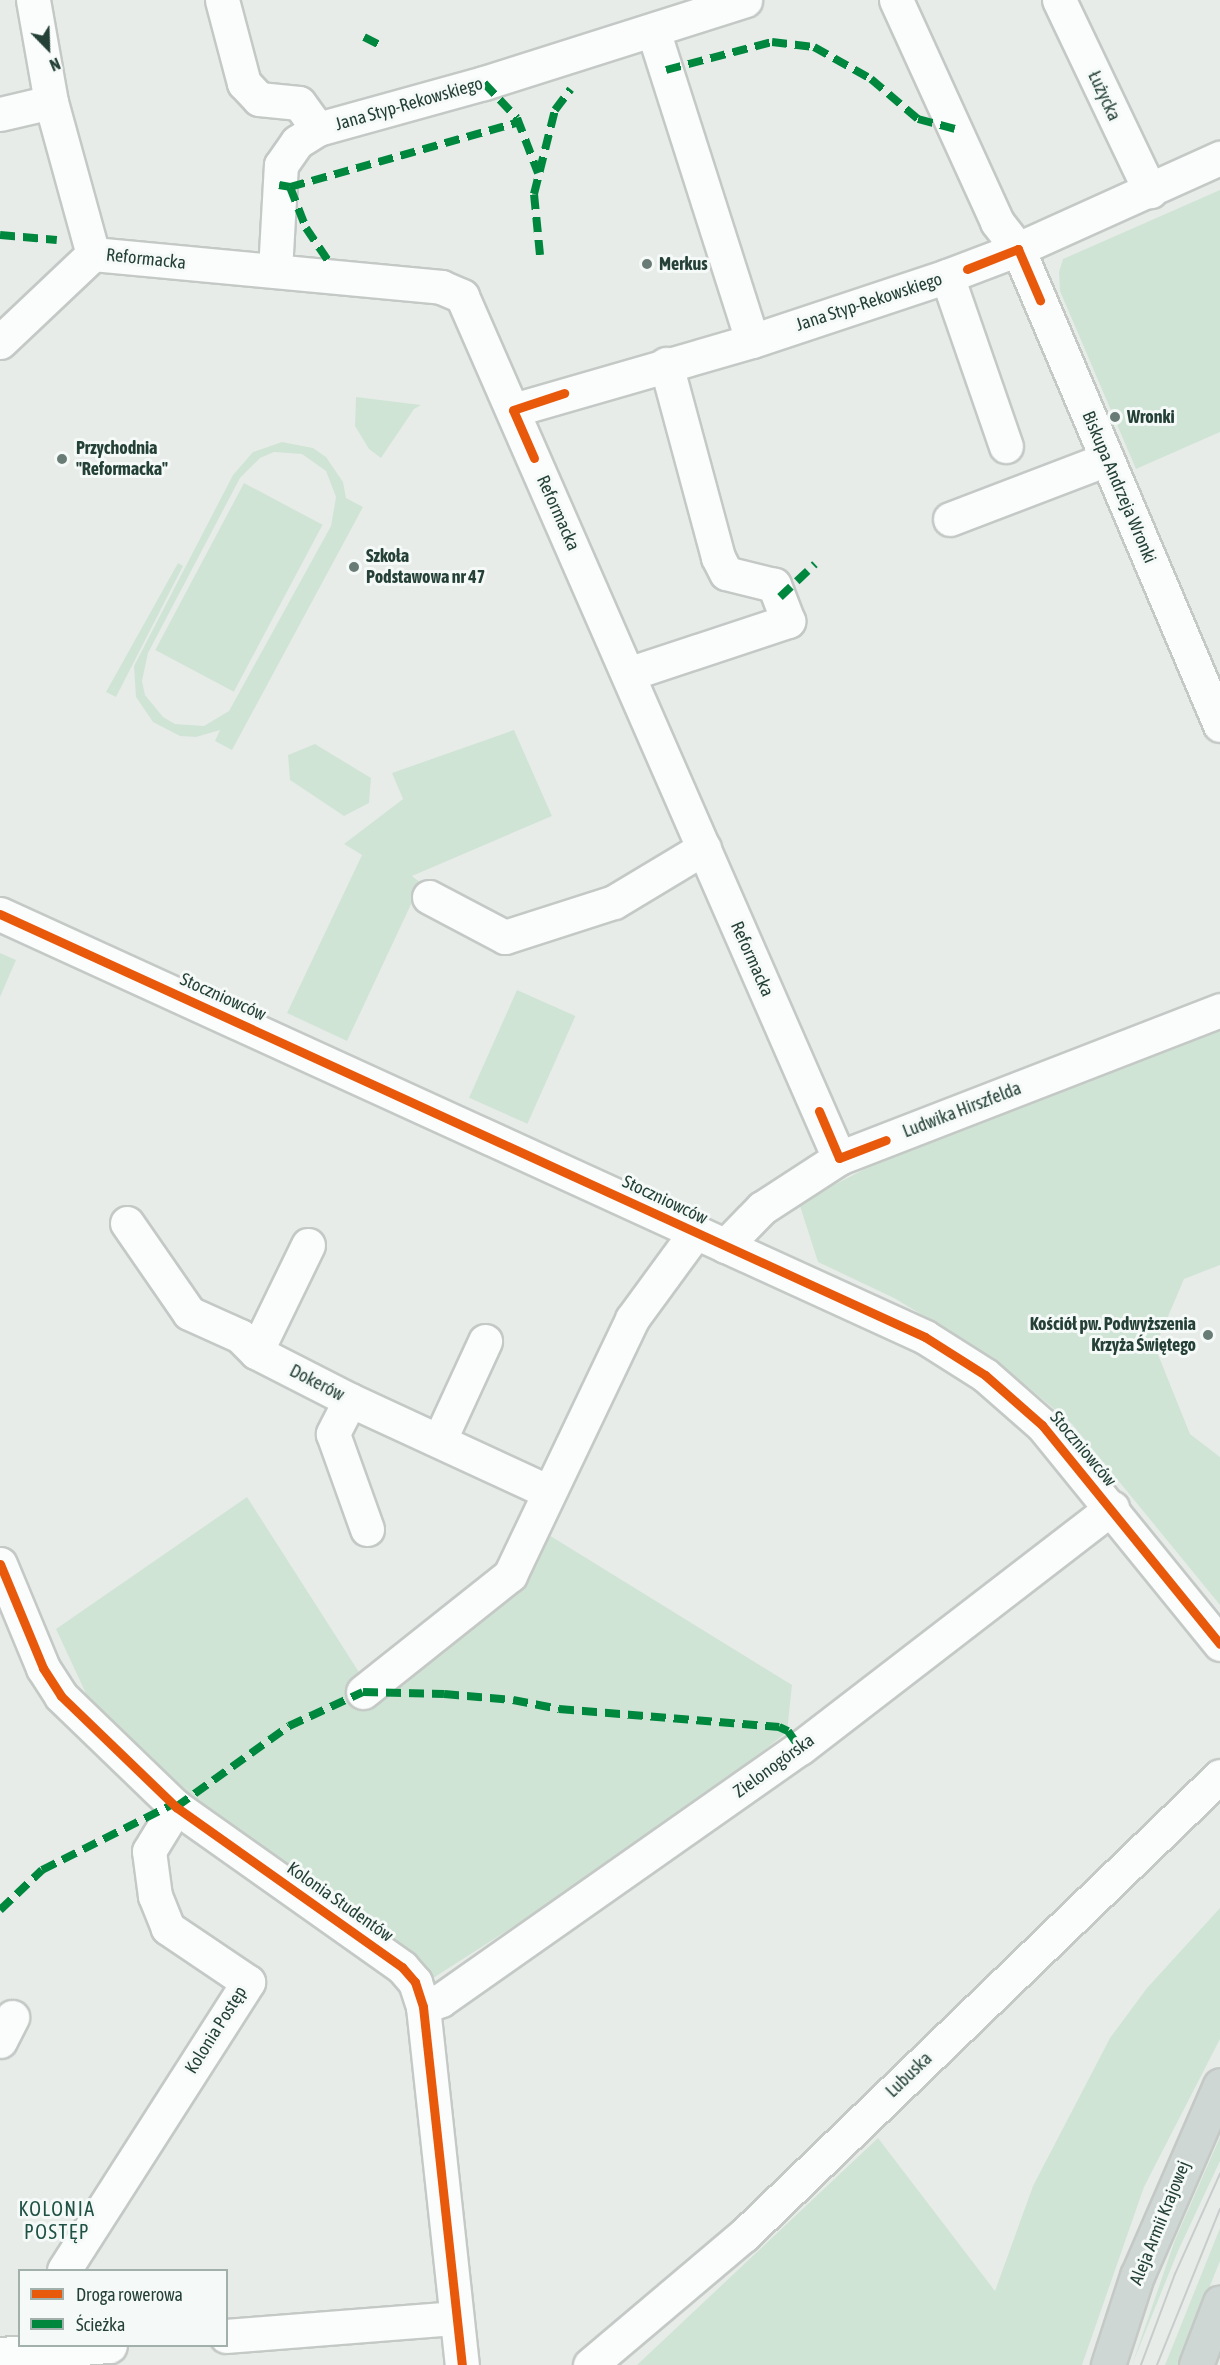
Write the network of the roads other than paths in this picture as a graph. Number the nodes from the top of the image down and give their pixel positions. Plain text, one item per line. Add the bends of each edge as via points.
1 (33, 0) edge
2 (222, 0) edge
3 (745, 0) edge
4 (896, 0) edge
5 (1059, 0) edge
6 (653, 30) junction
7 (51, 102) junction
8 (0, 114) edge
9 (318, 129) junction
10 (1220, 158) edge
11 (1150, 191) junction
12 (1018, 249) junction
13 (93, 254) junction
14 (275, 271) junction
15 (947, 276) junction
16 (752, 341) junction
17 (0, 342) edge
18 (666, 364) junction
19 (513, 410) junction
20 (1006, 446) dead end
21 (1107, 459) junction
22 (950, 519) dead end
23 (628, 674) junction
24 (1220, 725) edge
25 (704, 848) junction
26 (429, 897) dead end
27 (0, 914) edge
28 (1220, 1010) edge
29 (839, 1158) junction
30 (127, 1223) dead end
31 (695, 1233) junction
32 (308, 1245) dead end
33 (725, 1246) junction
34 (485, 1341) dead end
35 (256, 1352) junction
36 (350, 1400) junction
37 (440, 1439) junction
38 (549, 1492) junction
39 (1112, 1508) junction
40 (367, 1529) dead end
41 (0, 1564) edge
42 (1220, 1644) edge
43 (363, 1692) dead end
44 (1220, 1776) edge
45 (176, 1807) junction
46 (423, 2007) junction
47 (1220, 2085) edge
48 (65, 2269) edge
49 (1220, 2302) edge
50 (456, 2318) junction
51 (228, 2336) edge
52 (91, 2347) edge
53 (16, 2351) edge
54 (462, 2365) edge
55 (590, 2365) edge
56 (1108, 2365) edge
57 (1196, 2365) edge

1 - 7 street
2 - 9 street via 244,83 259,99 299,103
3 - 6 street, Jana Styp-Rekowskiego
4 - 12 street via 997,222
5 - 11 street, Łużycka
6 - 9 street, Jana Styp-Rekowskiego
6 - 16 street
7 - 8 street
7 - 13 street
9 - 14 street, Jana Styp-Rekowskiego via 297,142 280,165
10 - 11 street, Jana Styp-Rekowskiego
11 - 12 street, Jana Styp-Rekowskiego
12 - 15 street, Jana Styp-Rekowskiego
12 - 21 street, Biskupa Andrzeja Wronki
13 - 14 street, Reformacka
13 - 17 street, Reformacka
14 - 19 street, Reformacka via 452,289 462,296
15 - 16 street, Jana Styp-Rekowskiego
15 - 20 street
16 - 18 street, Jana Styp-Rekowskiego
18 - 19 street, Jana Styp-Rekowskiego
18 - 23 street via 718,557 726,573 774,585 788,621
19 - 23 street, Reformacka
21 - 22 street
21 - 24 street, Biskupa Andrzeja Wronki
23 - 25 street, Reformacka
25 - 26 street via 614,902 505,937
25 - 29 street, Reformacka
27 - 31 street, Stoczniowców
28 - 29 street, Ludwika Hirszfelda
29 - 33 street, Ludwika Hirszfelda via 762,1208
30 - 35 street, Dokerów via 189,1313 240,1336
31 - 33 street, Stoczniowców
31 - 38 street via 632,1318
32 - 35 street
33 - 39 street, Stoczniowców via 925,1337 986,1375 1042,1425
34 - 37 street
35 - 36 street, Dokerów
36 - 37 street, Dokerów
36 - 40 street via 333,1434
37 - 38 street, Dokerów
38 - 43 street via 510,1575
39 - 42 street, Stoczniowców
39 - 46 street, Zielonogórska via 800,1748 441,2000
41 - 45 street, Kolonia Studentów via 43,1668 62,1696
44 - 55 street, Lubuska via 744,2235
45 - 46 street, Kolonia Studentów via 402,1967 415,1982
45 - 48 street, Kolonia Postęp via 149,1851 155,1896 168,1928 248,1982
46 - 50 street, Kolonia Studentów
47 - 56 main road, Aleja Armii Krajowej via 1137,2276
49 - 57 main road
50 - 51 street
50 - 54 street, Kolonia Studentów
52 - 53 street

